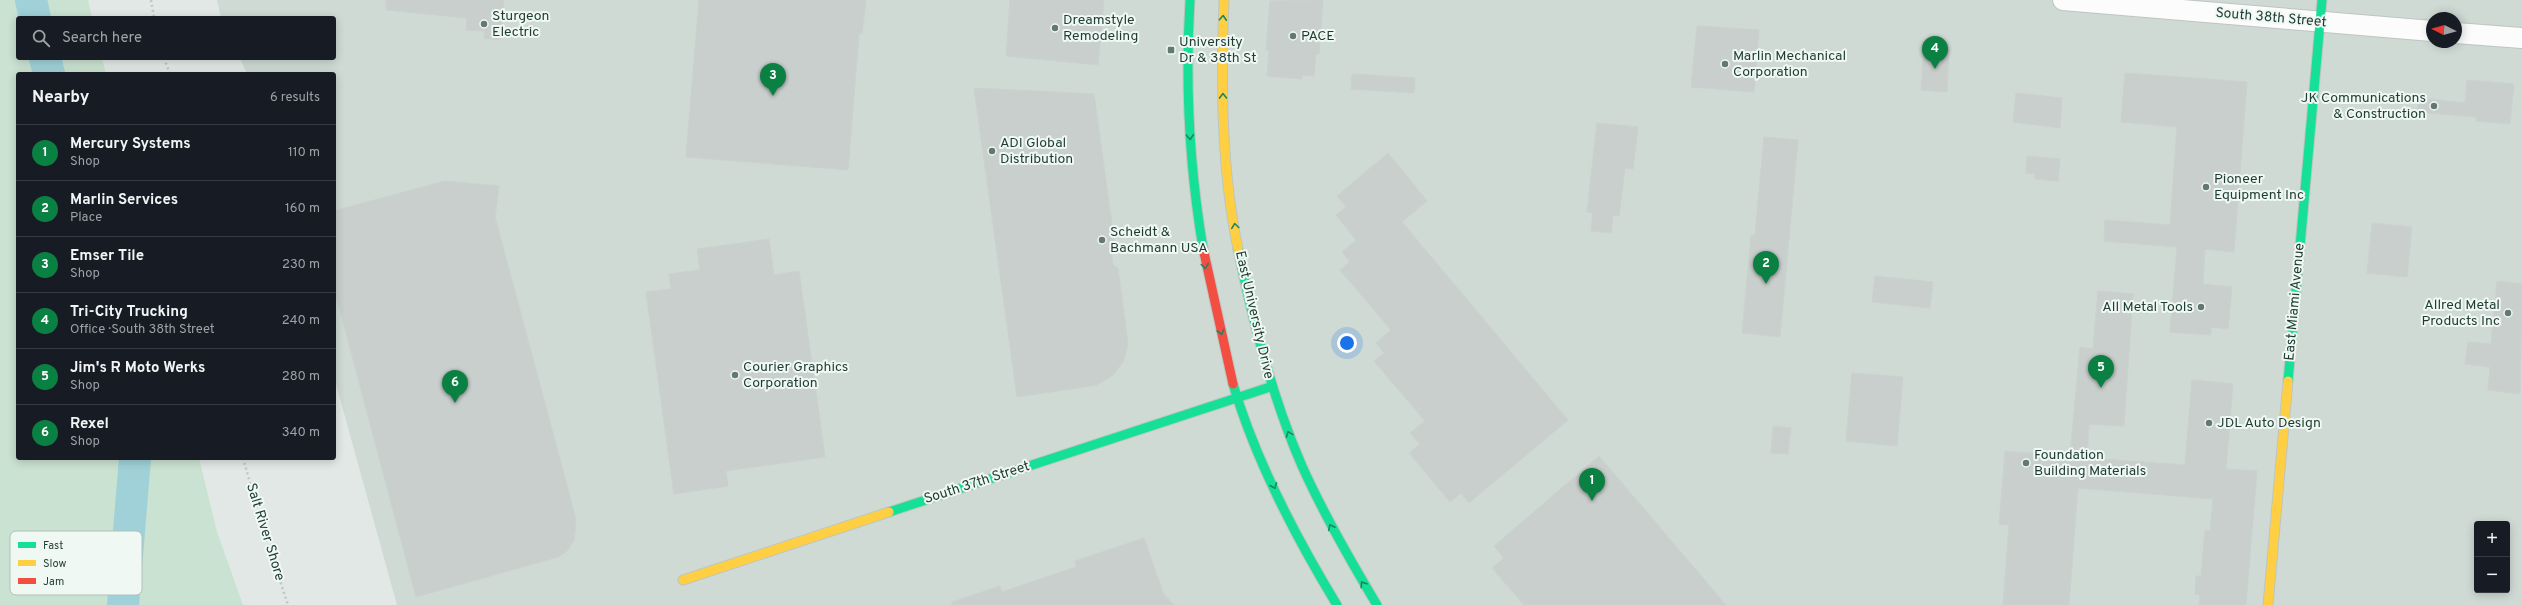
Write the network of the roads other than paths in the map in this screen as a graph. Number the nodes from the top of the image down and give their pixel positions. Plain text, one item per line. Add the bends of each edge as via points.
1 (1190, 0) edge
2 (1224, 0) edge
3 (2063, 0) edge
4 (2322, 0) edge
5 (2320, 22) junction
6 (2426, 31) edge
7 (2462, 33) edge
8 (2522, 38) edge
9 (1270, 387) junction
10 (1238, 398) junction
11 (683, 580) dead end
12 (1337, 605) edge
13 (1377, 605) edge
14 (2268, 605) edge

1 -> 10 main road via 1187,30 1191,161 1207,277
9 -> 2 main road, East University Drive via 1241,269 1225,155 1222,37
3 - 5 street, South 38th Street
4 - 5 main road, East Miami Avenue
5 - 6 street, South 38th Street
5 - 14 main road, East Miami Avenue
7 - 8 street
9 - 10 main road, South 37th Street
13 -> 9 main road, East University Drive via 1349,562 1308,483
10 - 11 main road, South 37th Street
10 -> 12 main road via 1276,490 1321,581

